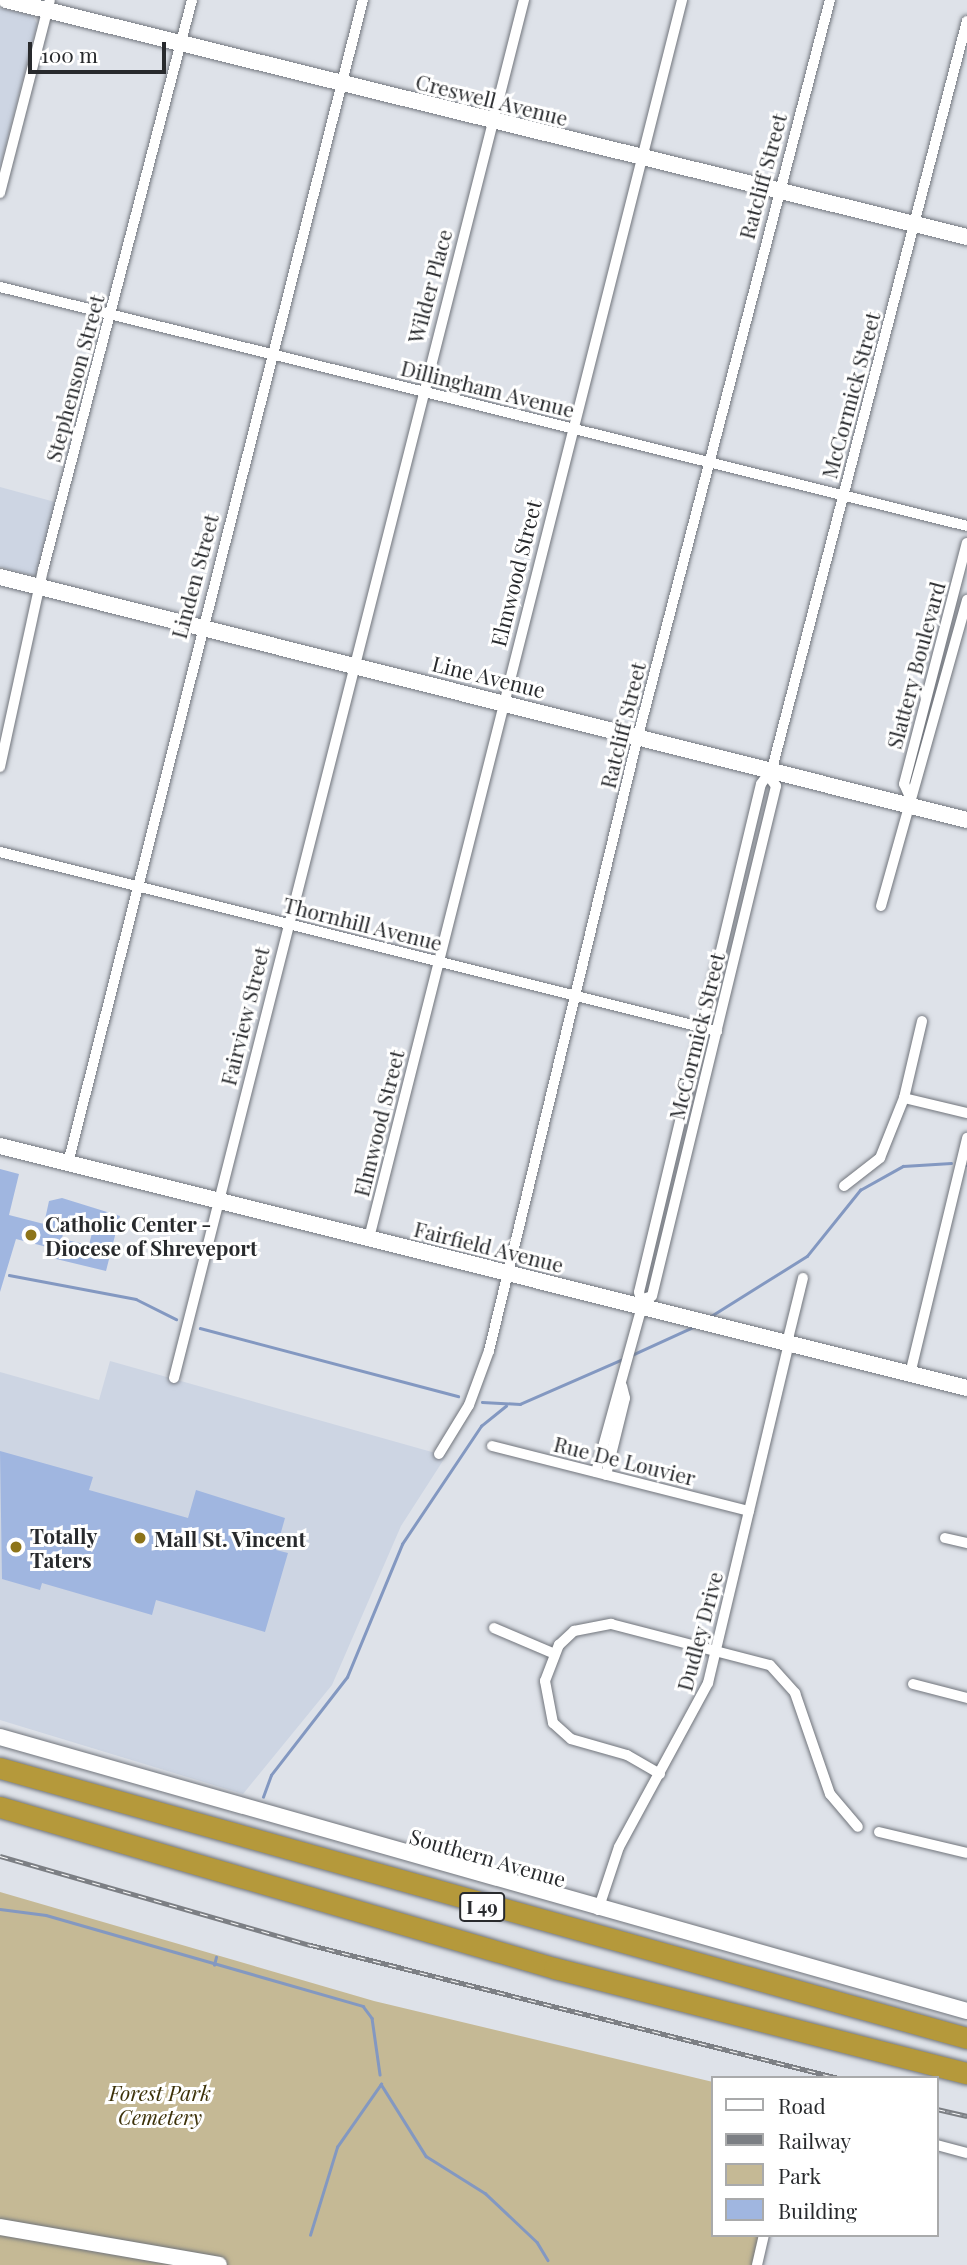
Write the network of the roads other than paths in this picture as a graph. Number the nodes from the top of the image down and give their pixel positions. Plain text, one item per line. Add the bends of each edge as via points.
1 (6, 0) edge
2 (192, 0) edge
3 (363, 0) edge
4 (524, 0) edge
5 (682, 0) edge
6 (830, 0) edge
7 (48, 5) edge
8 (967, 21) edge
9 (181, 44) junction
10 (342, 83) junction
11 (493, 119) junction
12 (639, 159) junction
13 (776, 192) junction
14 (0, 193) edge
15 (914, 225) junction
16 (967, 237) edge
17 (0, 287) edge
18 (110, 314) junction
19 (272, 354) junction
20 (422, 391) junction
21 (572, 429) junction
22 (708, 462) junction
23 (843, 497) junction
24 (967, 526) edge
25 (967, 543) edge
26 (0, 577) edge
27 (41, 587) junction
28 (967, 600) edge
29 (200, 626) junction
30 (350, 664) junction
31 (502, 701) junction
32 (638, 736) junction
33 (0, 766) edge
34 (771, 774) junction
35 (908, 800) junction
36 (967, 820) edge
37 (0, 852) edge
38 (137, 886) junction
39 (734, 897) junction
40 (748, 901) junction
41 (881, 906) dead end
42 (287, 923) junction
43 (437, 962) junction
44 (576, 996) junction
45 (922, 1021) dead end
46 (703, 1027) junction
47 (717, 1031) junction
48 (904, 1098) junction
49 (967, 1112) edge
50 (967, 1138) edge
51 (0, 1146) edge
52 (68, 1163) junction
53 (668, 1170) junction
54 (682, 1173) junction
55 (844, 1186) dead end
56 (218, 1200) junction
57 (369, 1238) junction
58 (509, 1273) junction
59 (803, 1278) dead end
60 (643, 1303) junction
61 (788, 1343) junction
62 (910, 1374) junction
63 (174, 1378) dead end
64 (967, 1388) edge
65 (492, 1447) dead end
66 (439, 1454) dead end
67 (601, 1474) junction
68 (749, 1511) junction
69 (945, 1538) dead end
70 (967, 1543) edge
71 (494, 1628) dead end
72 (716, 1650) junction
73 (555, 1654) junction
74 (913, 1684) dead end
75 (967, 1698) edge
76 (0, 1737) edge
77 (0, 1766) edge
78 (660, 1774) junction
79 (5, 1810) edge
80 (858, 1827) dead end
81 (879, 1832) dead end
82 (967, 1853) edge
83 (598, 1910) junction
84 (967, 2011) edge
85 (967, 2038) edge
86 (967, 2073) edge
87 (939, 2146) edge
88 (967, 2153) edge
89 (0, 2227) edge
90 (764, 2237) edge
91 (219, 2265) edge
92 (757, 2265) edge

1 - 7 street, Creswell Avenue
2 - 9 street, Stephenson Street
3 - 10 street, Linden Street
4 - 11 street, Wilder Place
5 - 12 street, Elmwood Street
6 - 13 street, Ratcliff Street
7 - 9 street, Creswell Avenue
7 - 14 street
8 - 15 street, McCormick Street
9 - 10 street, Creswell Avenue
9 - 18 street, Stephenson Street
10 - 11 street, Creswell Avenue
10 - 19 street, Linden Street
11 - 12 street, Creswell Avenue
11 - 20 street, Wilder Place
12 - 13 street, Creswell Avenue
12 - 21 street, Elmwood Street
13 - 15 street, Creswell Avenue
13 - 22 street, Ratcliff Street
15 - 16 street, Creswell Avenue
15 - 23 street, McCormick Street
17 - 18 street, Dillingham Avenue
18 - 19 street, Dillingham Avenue
18 - 27 street, Stephenson Street
19 - 20 street, Dillingham Avenue
19 - 29 street, Linden Street
20 - 21 street, Dillingham Avenue
20 - 30 street, Wilder Place
21 - 22 street, Dillingham Avenue
21 - 31 street, Elmwood Street
22 - 23 street, Dillingham Avenue
22 - 32 street, Ratcliff Street
23 - 24 street, Dillingham Avenue
23 - 34 street, McCormick Street
25 - 35 street, Slattery Boulevard via 904,784
26 - 27 street, Line Avenue
27 - 29 street, Line Avenue
27 - 33 street, Stephenson Street
28 - 35 street, Slattery Boulevard via 918,788
29 - 30 street, Line Avenue
29 - 38 street, Linden Street
30 - 31 street, Line Avenue
30 - 42 street, Fairview Street
31 - 32 street, Line Avenue
31 - 43 street, Elmwood Street
32 - 34 street, Line Avenue
32 - 44 street, Ratcliff Street
34 - 35 street, Line Avenue
34 - 39 street, McCormick Street via 761,784
34 - 40 street, McCormick Street via 776,786
35 - 36 street, Line Avenue
35 - 41 street, Slattery Boulevard
37 - 38 street, Thornhill Avenue
38 - 42 street, Thornhill Avenue
38 - 52 street, Linden Street
39 - 40 street
39 - 46 street, McCormick Street
40 - 47 street, McCormick Street
42 - 43 street, Thornhill Avenue
42 - 56 street, Fairview Street
43 - 44 street, Thornhill Avenue
43 - 57 street, Elmwood Street
44 - 46 street, Thornhill Avenue
44 - 58 street, Ratcliff Street
45 - 48 street
46 - 47 street, Thornhill Avenue
46 - 53 street, McCormick Street
47 - 54 street, McCormick Street
48 - 49 street
48 - 55 street via 880,1158
50 - 62 street
51 - 52 street, Fairfield Avenue
52 - 56 street, Fairfield Avenue
53 - 54 street
53 - 60 street, McCormick Street via 639,1292
54 - 60 street, McCormick Street via 652,1296
56 - 57 street, Fairfield Avenue
56 - 63 street, Fairview Street
57 - 58 street, Fairfield Avenue
58 - 60 street, Fairfield Avenue
58 - 66 street, Ratcliff Street via 483,1371
59 - 61 street, Dudley Drive
60 - 61 street, Fairfield Avenue
60 - 67 street
61 - 62 street, Fairfield Avenue
61 - 68 street, Dudley Drive
62 - 64 street, Fairfield Avenue
65 - 67 street, Rue De Louvier
67 - 68 street, Rue De Louvier
68 - 72 street, Dudley Drive
69 - 70 street
71 - 73 street
72 - 73 street via 599,1623 574,1631
72 - 78 street, Dudley Drive via 694,1717
72 - 80 street via 770,1665 790,1684 830,1794
73 - 78 street via 544,1695 559,1731
74 - 75 street
76 - 83 street, Southern Avenue
77 - 85 highway, I 49
78 - 83 street, Dudley Drive via 619,1847
79 - 86 highway, I 49 via 555,1968
81 - 82 street
83 - 84 street, Southern Avenue
87 - 88 street
89 - 91 street
90 - 92 street

